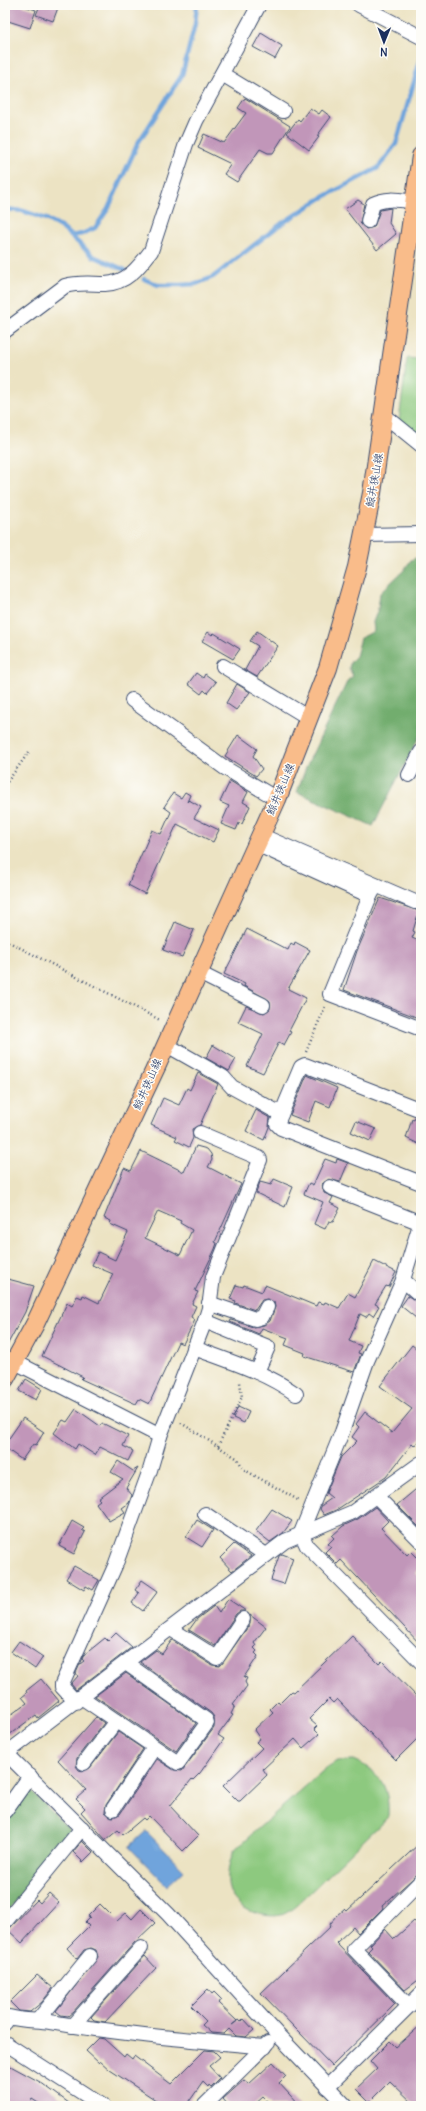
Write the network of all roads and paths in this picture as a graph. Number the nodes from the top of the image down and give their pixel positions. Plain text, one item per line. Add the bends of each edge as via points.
1 (259, 5) edge
2 (359, 5) edge
3 (418, 36) edge
4 (222, 74) junction
5 (283, 112) dead end
6 (421, 156) edge
7 (414, 202) junction
8 (368, 221) dead end
9 (5, 331) edge
10 (384, 415) junction
11 (421, 444) edge
12 (421, 534) edge
13 (364, 535) junction
14 (223, 666) dead end
15 (132, 700) dead end
16 (309, 718) junction
17 (29, 752) dead end
18 (421, 752) edge
19 (409, 775) dead end
20 (5, 785) edge
21 (277, 799) junction
22 (258, 839) junction
23 (373, 890) junction
24 (415, 902) dead end
25 (5, 940) edge
26 (197, 972) junction
27 (330, 994) junction
28 (263, 1005) dead end
29 (173, 1026) junction
30 (421, 1028) edge
31 (165, 1044) junction
32 (303, 1066) junction
33 (421, 1110) edge
34 (281, 1114) junction
35 (200, 1133) dead end
36 (421, 1183) edge
37 (330, 1187) dead end
38 (421, 1222) edge
39 (402, 1280) junction
40 (421, 1296) edge
41 (210, 1303) junction
42 (267, 1307) dead end
43 (205, 1321) junction
44 (194, 1348) junction
45 (15, 1362) junction
46 (257, 1372) junction
47 (5, 1379) edge
48 (234, 1379) dead end
49 (296, 1394) dead end
50 (168, 1415) junction
51 (160, 1436) junction
52 (218, 1446) junction
53 (421, 1463) edge
54 (376, 1496) junction
55 (311, 1507) junction
56 (205, 1514) dead end
57 (302, 1533) junction
58 (421, 1541) edge
59 (266, 1555) junction
60 (243, 1619) dead end
61 (171, 1629) junction
62 (421, 1662) edge
63 (126, 1663) junction
64 (78, 1700) junction
65 (116, 1721) junction
66 (154, 1748) junction
67 (6, 1753) edge
68 (84, 1763) dead end
69 (30, 1776) junction
70 (113, 1809) dead end
71 (5, 1811) edge
72 (82, 1828) junction
73 (421, 1880) edge
74 (5, 1922) edge
75 (141, 1948) dead end
76 (90, 1956) dead end
77 (421, 1994) edge
78 (409, 2006) junction
79 (6, 2019) edge
80 (38, 2020) junction
81 (72, 2026) junction
82 (277, 2034) junction
83 (5, 2044) edge
84 (265, 2047) junction
85 (327, 2087) junction
86 (210, 2104) edge
87 (102, 2106) edge
88 (346, 2106) edge

1 - 4 street
2 - 3 street
4 - 5 street
4 - 9 street via 188,139 151,251 144,262 122,281 107,284 74,283 65,286
6 - 7 main road, 鯨井狭山線
7 - 8 street via 381,200 373,204
7 - 10 main road, 鯨井狭山線
10 - 11 street
10 - 13 main road, 鯨井狭山線
12 - 13 street
13 - 16 main road, 鯨井狭山線 via 328,668
14 - 16 street
15 - 21 street via 225,768
16 - 21 main road, 鯨井狭山線
17 - 20 path
18 - 19 street
21 - 22 main road, 鯨井狭山線
22 - 23 street
22 - 26 main road, 鯨井狭山線
23 - 24 street
23 - 27 street
25 - 29 path
26 - 28 street
26 - 29 main road, 鯨井狭山線
27 - 30 street
27 - 32 path via 303,1060
29 - 31 main road, 鯨井狭山線
31 - 34 street via 223,1077 232,1087
31 - 45 main road, 鯨井狭山線
32 - 33 street
32 - 34 street
34 - 36 street via 277,1124 281,1128
35 - 41 street via 260,1160 213,1277
37 - 38 street
38 - 39 street
39 - 40 street
39 - 55 street via 367,1361 342,1432
41 - 42 street via 255,1319 262,1316
41 - 43 street
43 - 44 street
43 - 46 street via 268,1347
44 - 46 street
44 - 50 street
45 - 47 main road, 鯨井狭山線
45 - 51 street
46 - 49 street
48 - 52 path via 240,1382 242,1397
50 - 51 street
50 - 52 path
51 - 64 street via 115,1566 62,1684 62,1687
52 - 55 path via 238,1459 243,1469
53 - 54 street
54 - 57 street via 353,1512
54 - 58 street
55 - 57 street
56 - 59 street
57 - 59 street
57 - 62 street via 307,1546
59 - 61 street
60 - 61 street via 217,1658
61 - 63 street
63 - 64 street
63 - 66 street via 206,1720 178,1763
64 - 65 street
64 - 67 street
65 - 66 street
65 - 68 street
66 - 70 street
67 - 69 street
69 - 71 street
69 - 72 street
72 - 74 street
72 - 82 street via 168,1914
73 - 78 street via 354,1948
75 - 81 street
76 - 80 street
77 - 78 street
78 - 85 street
79 - 80 street
80 - 81 street
81 - 84 street
82 - 84 street
82 - 85 street
83 - 87 street
84 - 86 street
85 - 88 street

